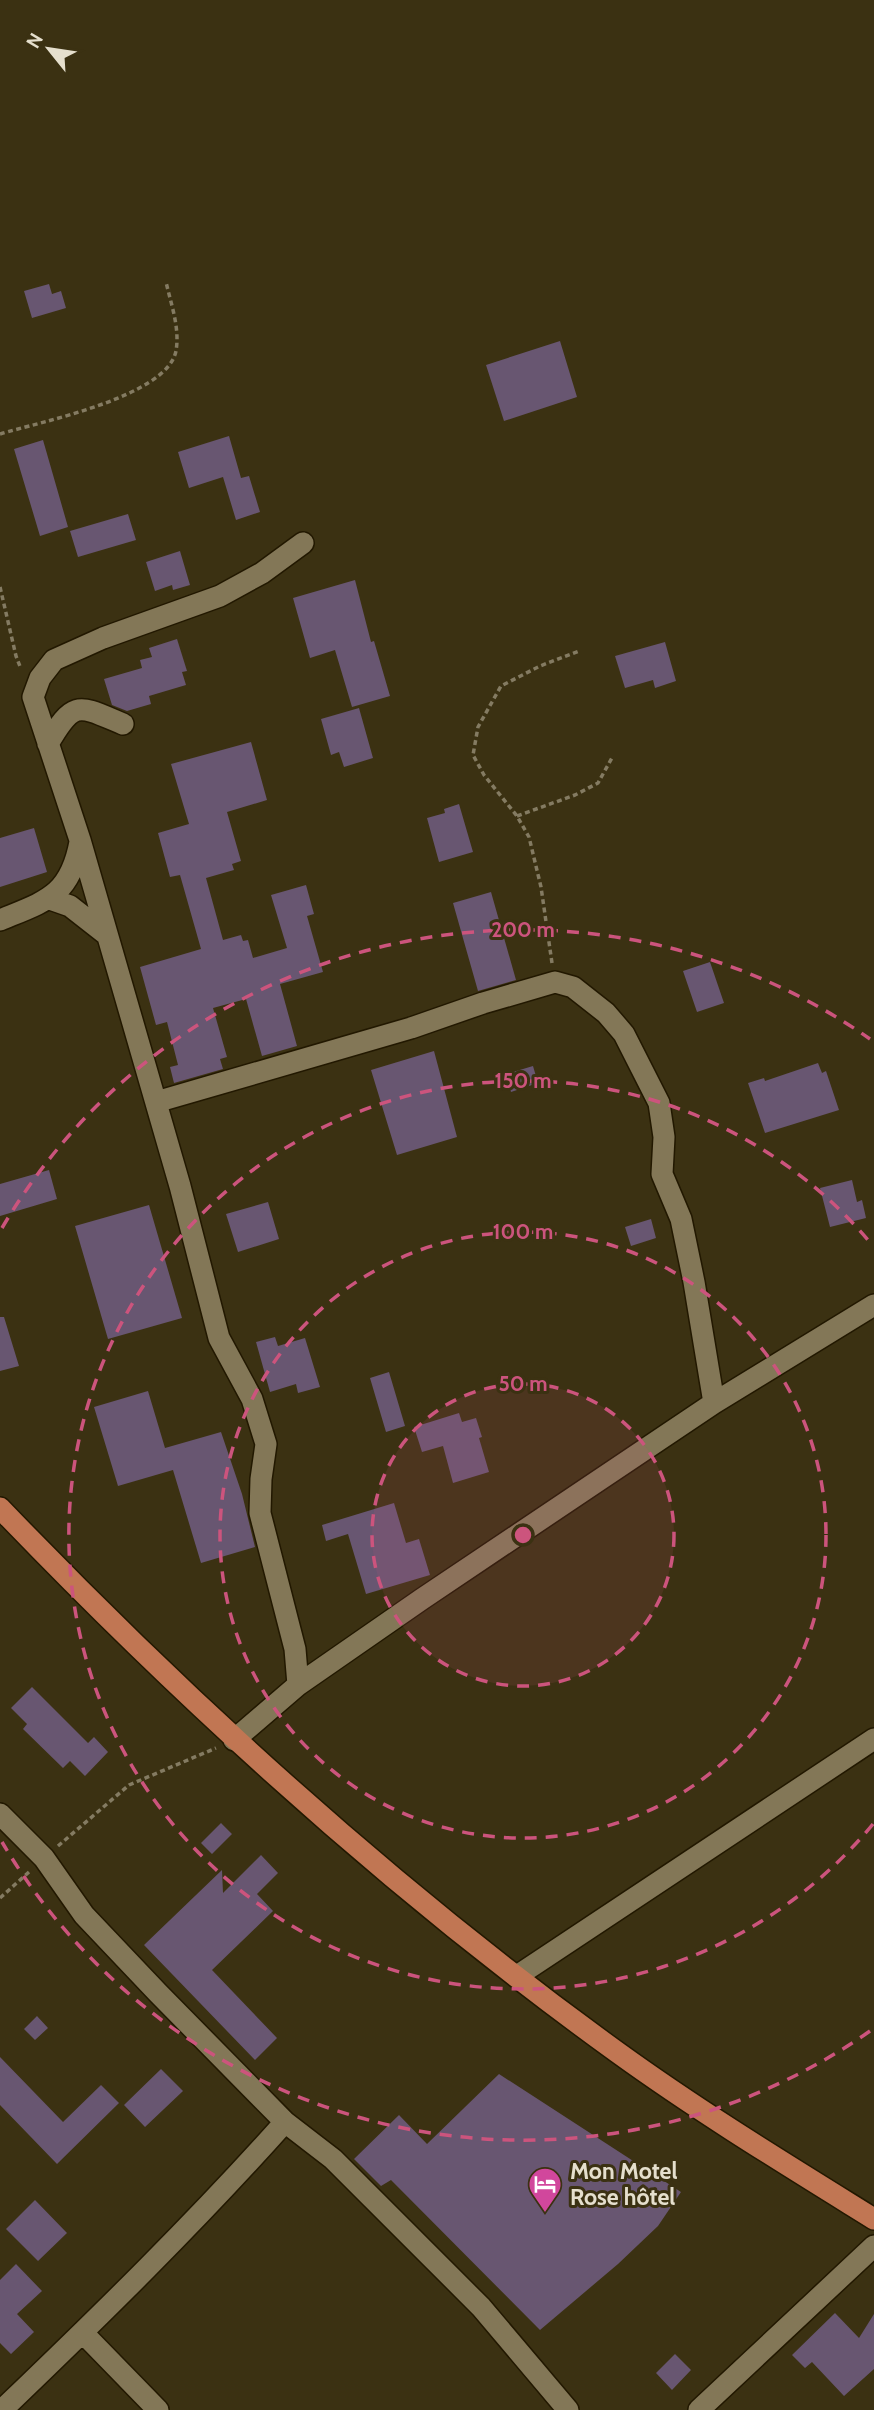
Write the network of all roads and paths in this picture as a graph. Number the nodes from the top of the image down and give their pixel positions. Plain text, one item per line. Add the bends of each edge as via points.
1 (166, 282) dead end
2 (0, 434) edge
3 (303, 543) dead end
4 (0, 587) edge
5 (579, 652) dead end
6 (33, 697) junction
7 (123, 724) dead end
8 (48, 744) junction
9 (613, 756) dead end
10 (517, 816) junction
11 (80, 840) junction
12 (50, 899) junction
13 (0, 920) edge
14 (107, 935) junction
15 (555, 982) junction
16 (156, 1102) junction
17 (874, 1305) edge
18 (714, 1404) junction
19 (0, 1508) edge
20 (298, 1685) junction
21 (874, 1739) edge
22 (234, 1740) junction
23 (0, 1814) edge
24 (44, 1858) junction
25 (0, 1898) edge
26 (517, 1976) junction
27 (285, 2122) junction
28 (874, 2219) edge
29 (874, 2246) edge
30 (83, 2333) junction
31 (2, 2410) edge
32 (158, 2410) edge
33 (568, 2410) edge
34 (699, 2410) edge

1 - 2 path via 177,326 176,354 163,372 104,404
3 - 6 street via 220,596 54,660
4 - 6 path via 16,656
5 - 10 path via 500,686 478,727 473,755
6 - 8 street
7 - 8 street via 80,708 60,723
8 - 11 street
9 - 10 path via 598,782
10 - 15 path via 529,837 541,887
11 - 12 street via 76,862
11 - 14 street
12 - 13 street
12 - 14 street via 70,906
14 - 16 street
15 - 16 street
15 - 18 street via 573,987 606,1013 624,1034 659,1103 664,1137 662,1174 681,1219
16 - 20 street via 219,1338 252,1399 266,1444 260,1513 295,1649
17 - 18 street
18 - 20 street
19 - 22 main road
20 - 22 street
21 - 26 street
22 - 24 path via 130,1785
22 - 26 main road via 378,1866
23 - 24 street
24 - 25 path
24 - 27 street via 84,1915
26 - 28 main road via 686,2100
27 - 30 street
27 - 33 street via 333,2159 481,2307
29 - 34 street
30 - 31 street
30 - 32 street

